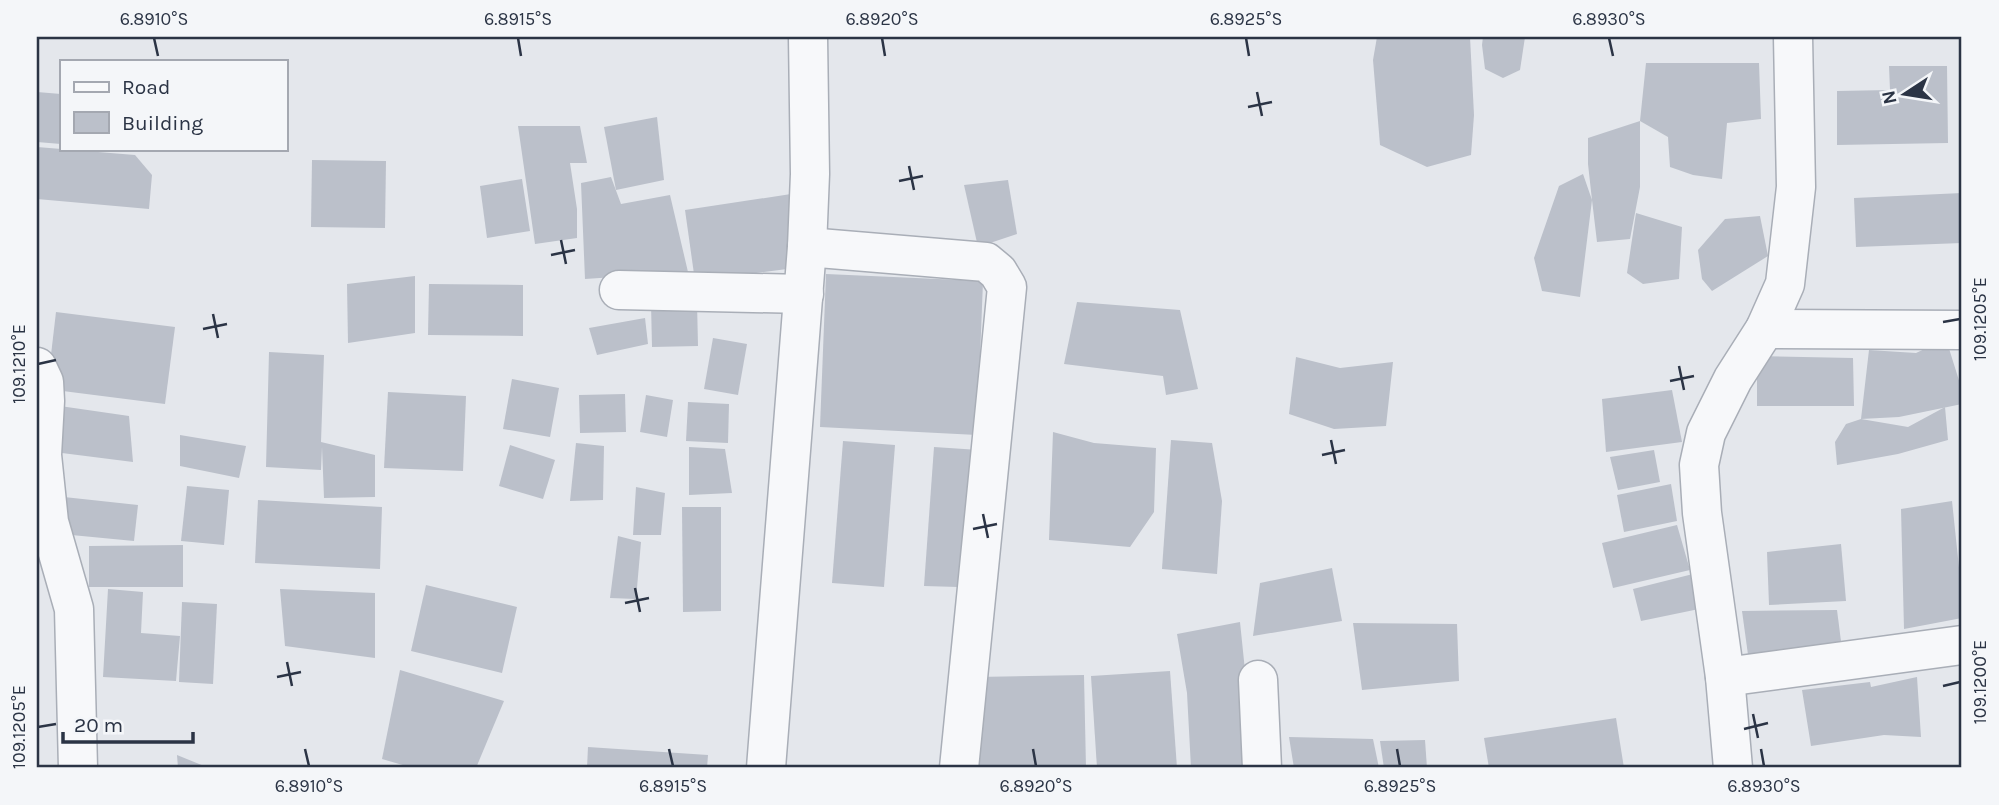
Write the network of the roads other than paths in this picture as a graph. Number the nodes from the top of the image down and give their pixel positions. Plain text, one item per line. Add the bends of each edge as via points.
1 (808, 37) edge
2 (1793, 37) edge
3 (807, 247) junction
4 (619, 290) dead end
5 (804, 294) junction
6 (1765, 329) junction
7 (1962, 330) edge
8 (37, 367) edge
9 (1962, 645) edge
10 (1725, 677) junction
11 (1258, 680) dead end
12 (78, 768) edge
13 (766, 768) edge
14 (959, 768) edge
15 (1262, 768) edge
16 (1733, 768) edge

1 - 3 street
2 - 6 street via 1796,187 1785,284
3 - 5 street
3 - 14 street via 986,262 1007,287
4 - 5 street
5 - 13 street
6 - 7 street
6 - 10 street via 1706,433 1699,464
8 - 12 street via 44,382 42,455 49,522 74,609
9 - 10 street
10 - 16 street
11 - 15 street

